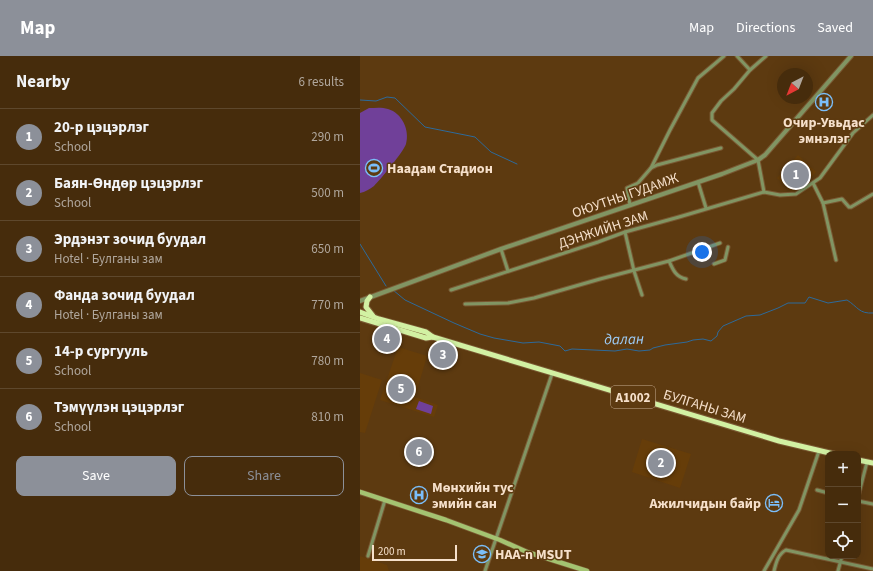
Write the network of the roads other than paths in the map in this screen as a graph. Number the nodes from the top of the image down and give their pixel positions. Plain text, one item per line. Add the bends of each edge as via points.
1 (724, 56) edge
2 (737, 56) edge
3 (766, 56) edge
4 (851, 56) edge
5 (750, 70) junction
6 (873, 115) edge
7 (721, 148) dead end
8 (758, 160) junction
9 (651, 168) junction
10 (698, 182) junction
11 (813, 183) junction
12 (764, 192) junction
13 (873, 194) edge
14 (823, 203) junction
15 (630, 205) junction
16 (706, 208) junction
17 (625, 232) junction
18 (720, 243) dead end
19 (728, 247) dead end
20 (501, 249) junction
21 (836, 260) dead end
22 (669, 261) junction
23 (714, 264) dead end
24 (508, 271) junction
25 (634, 271) junction
26 (686, 279) dead end
27 (450, 290) dead end
28 (642, 295) dead end
29 (360, 297) edge
30 (369, 297) junction
31 (360, 301) edge
32 (465, 304) dead end
33 (360, 312) edge
34 (360, 318) edge
35 (375, 318) junction
36 (433, 338) junction
37 (552, 374) junction
38 (819, 450) junction
39 (825, 452) edge
40 (870, 463) edge
41 (861, 488) edge
42 (817, 490) dead end
43 (360, 492) edge
44 (825, 492) edge
45 (385, 500) junction
46 (861, 502) edge
47 (873, 504) edge
48 (496, 539) junction
49 (368, 556) dead end
50 (841, 559) edge
51 (840, 562) junction
52 (873, 569) edge
53 (485, 571) edge
54 (586, 571) edge
55 (764, 571) edge
56 (774, 571) edge
57 (838, 571) edge

1 - 9 street via 698,78
2 - 5 street
3 - 5 street
4 - 8 street, ОЮУТНЫ ГУДАМЖ
5 - 8 street via 712,112 712,120
6 - 11 street via 854,133 824,174
7 - 9 street
8 - 10 street, ОЮУТНЫ ГУДАМЖ
8 - 12 street
9 - 15 street via 638,183 627,188
10 - 15 street, ОЮУТНЫ ГУДАМЖ
10 - 16 street
11 - 12 street via 796,194 780,196
11 - 14 street
12 - 16 street, ДЭНЖИЙН ЗАМ
13 - 14 street via 851,207 842,199
14 - 21 street
15 - 20 street, ОЮУТНЫ ГУДАМЖ
16 - 17 street, ДЭНЖИЙН ЗАМ
17 - 24 street, ДЭНЖИЙН ЗАМ
17 - 25 street
18 - 22 street
19 - 23 street via 725,260
20 - 24 street
20 - 30 street, ОЮУТНЫ ГУДАМЖ
22 - 25 street
22 - 26 street via 674,272
24 - 27 street, ДЭНЖИЙН ЗАМ
25 - 28 street
25 - 32 street via 534,298 508,303
29 - 30 street
30 - 31 street, ОЮУТНЫ ГУДАМЖ
30 - 35 highway via 366,307
33 - 35 highway, БУЛГАНЫ ЗАМ / A1002
34 - 36 highway, БУЛГАНЫ ЗАМ / A1002
35 - 36 highway, БУЛГАНЫ ЗАМ / A1002 via 426,332
36 - 37 highway, БУЛГАНЫ ЗАМ / A1002
37 - 38 highway, БУЛГАНЫ ЗАМ / A1002
37 - 48 street
38 - 39 highway, БУЛГАНЫ ЗАМ / A1002
38 - 55 street via 799,510
40 - 41 street
42 - 44 street
43 - 45 main road
45 - 48 main road
45 - 49 street
46 - 47 street
48 - 53 street
48 - 54 main road
50 - 51 street
51 - 52 street
51 - 56 street via 786,550 778,558
51 - 57 street

